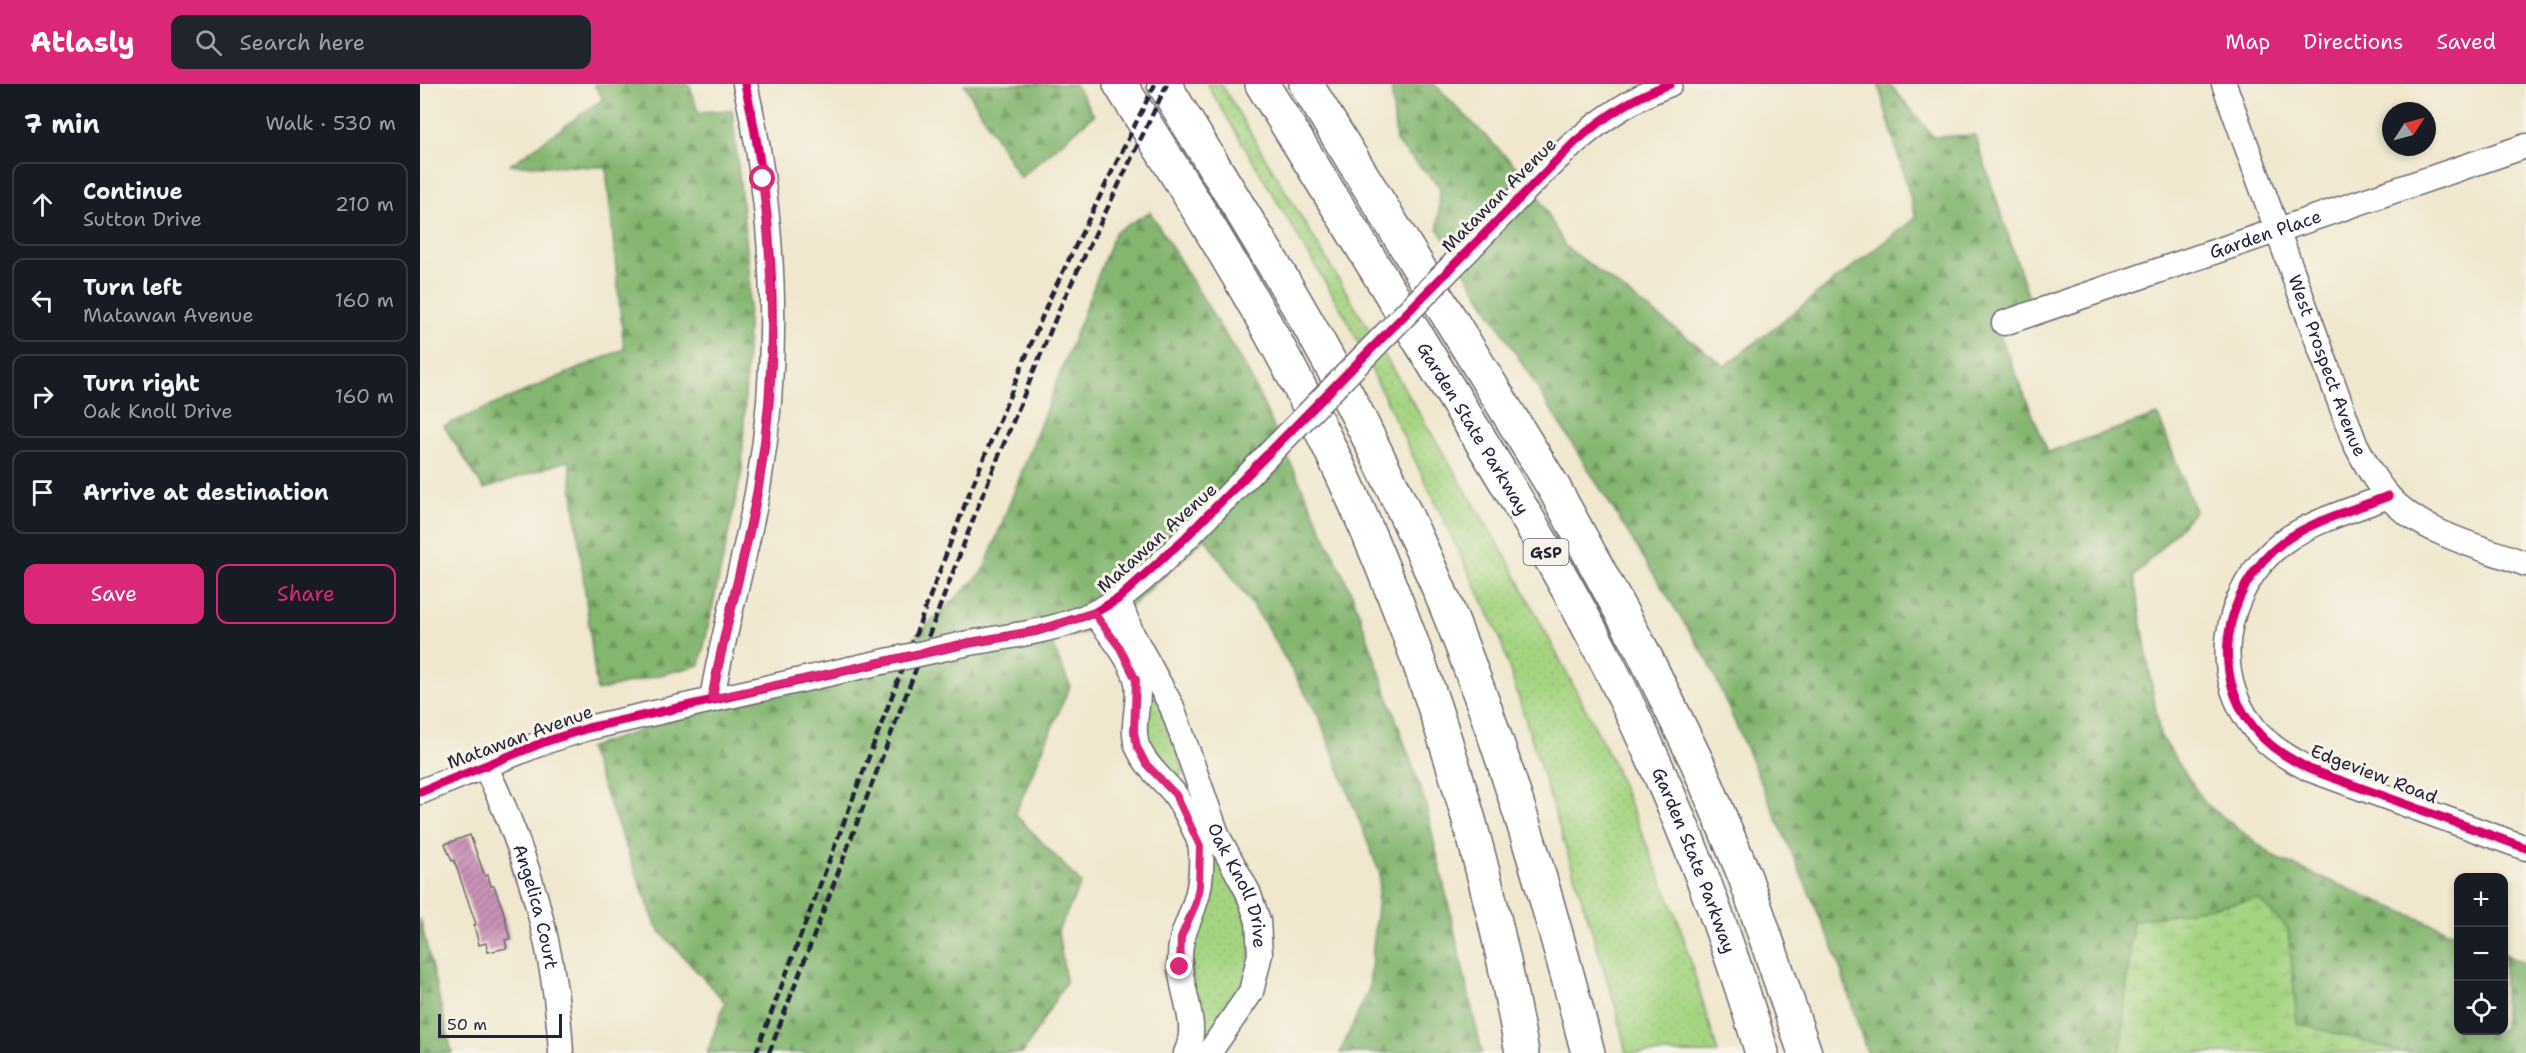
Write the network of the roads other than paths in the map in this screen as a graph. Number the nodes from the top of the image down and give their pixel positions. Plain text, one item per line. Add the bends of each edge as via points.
1 (745, 84) edge
2 (1120, 84) edge
3 (1164, 84) edge
4 (1262, 84) edge
5 (1306, 84) edge
6 (1667, 84) edge
7 (2224, 84) edge
8 (2526, 146) edge
9 (2277, 230) junction
10 (2004, 323) dead end
11 (2388, 496) junction
12 (2526, 564) edge
13 (1118, 599) junction
14 (1094, 613) junction
15 (1145, 675) junction
16 (712, 699) junction
17 (485, 766) junction
18 (1197, 781) junction
19 (420, 792) edge
20 (1176, 795) junction
21 (2526, 848) edge
22 (1199, 1050) edge
23 (561, 1053) edge
24 (1522, 1053) edge
25 (1588, 1053) edge
26 (1762, 1053) edge
27 (1804, 1053) edge

1 - 16 street via 763,179 770,247 771,367 758,489
2 - 24 highway via 1273,338 1328,446 1378,558 1423,673 1460,788 1493,908
3 - 25 highway via 1330,363 1409,522 1469,664 1524,826
4 - 26 highway, Garden State Parkway / GSP via 1499,470 1606,661 1693,854
5 - 27 highway, Garden State Parkway / GSP via 1554,488 1643,652 1745,877
6 - 13 street, Matawan Avenue, bridge via 1628,102 1575,142 1226,498
7 - 9 street, West Prospect Avenue
8 - 9 street, Garden Place
9 - 10 street, Garden Place
9 - 11 street, West Prospect Avenue via 2354,441
11 - 12 street, West Prospect Avenue via 2428,527
11 - 21 street, Edgeview Road via 2298,533 2268,555 2252,574 2233,610 2228,630 2226,651 2233,689 2241,709 2264,739 2283,755 2309,769
13 - 14 street, Matawan Avenue
13 - 15 street, Oak Knoll Drive
14 - 15 street, Oak Knoll Drive
14 - 16 street, Matawan Avenue, bridge via 1037,631
15 - 18 street, Oak Knoll Drive via 1172,707
15 - 20 street, Oak Knoll Drive via 1134,732 1137,747 1146,764
16 - 17 street, Matawan Avenue via 588,728
17 - 19 street, Matawan Avenue
17 - 23 street, Angelica Court via 528,871 539,909 551,959
18 - 20 street
18 - 22 street, Oak Knoll Drive via 1218,837 1248,892 1260,942 1251,992
20 - 22 street, Oak Knoll Drive via 1200,846 1196,903 1180,947 1180,967

